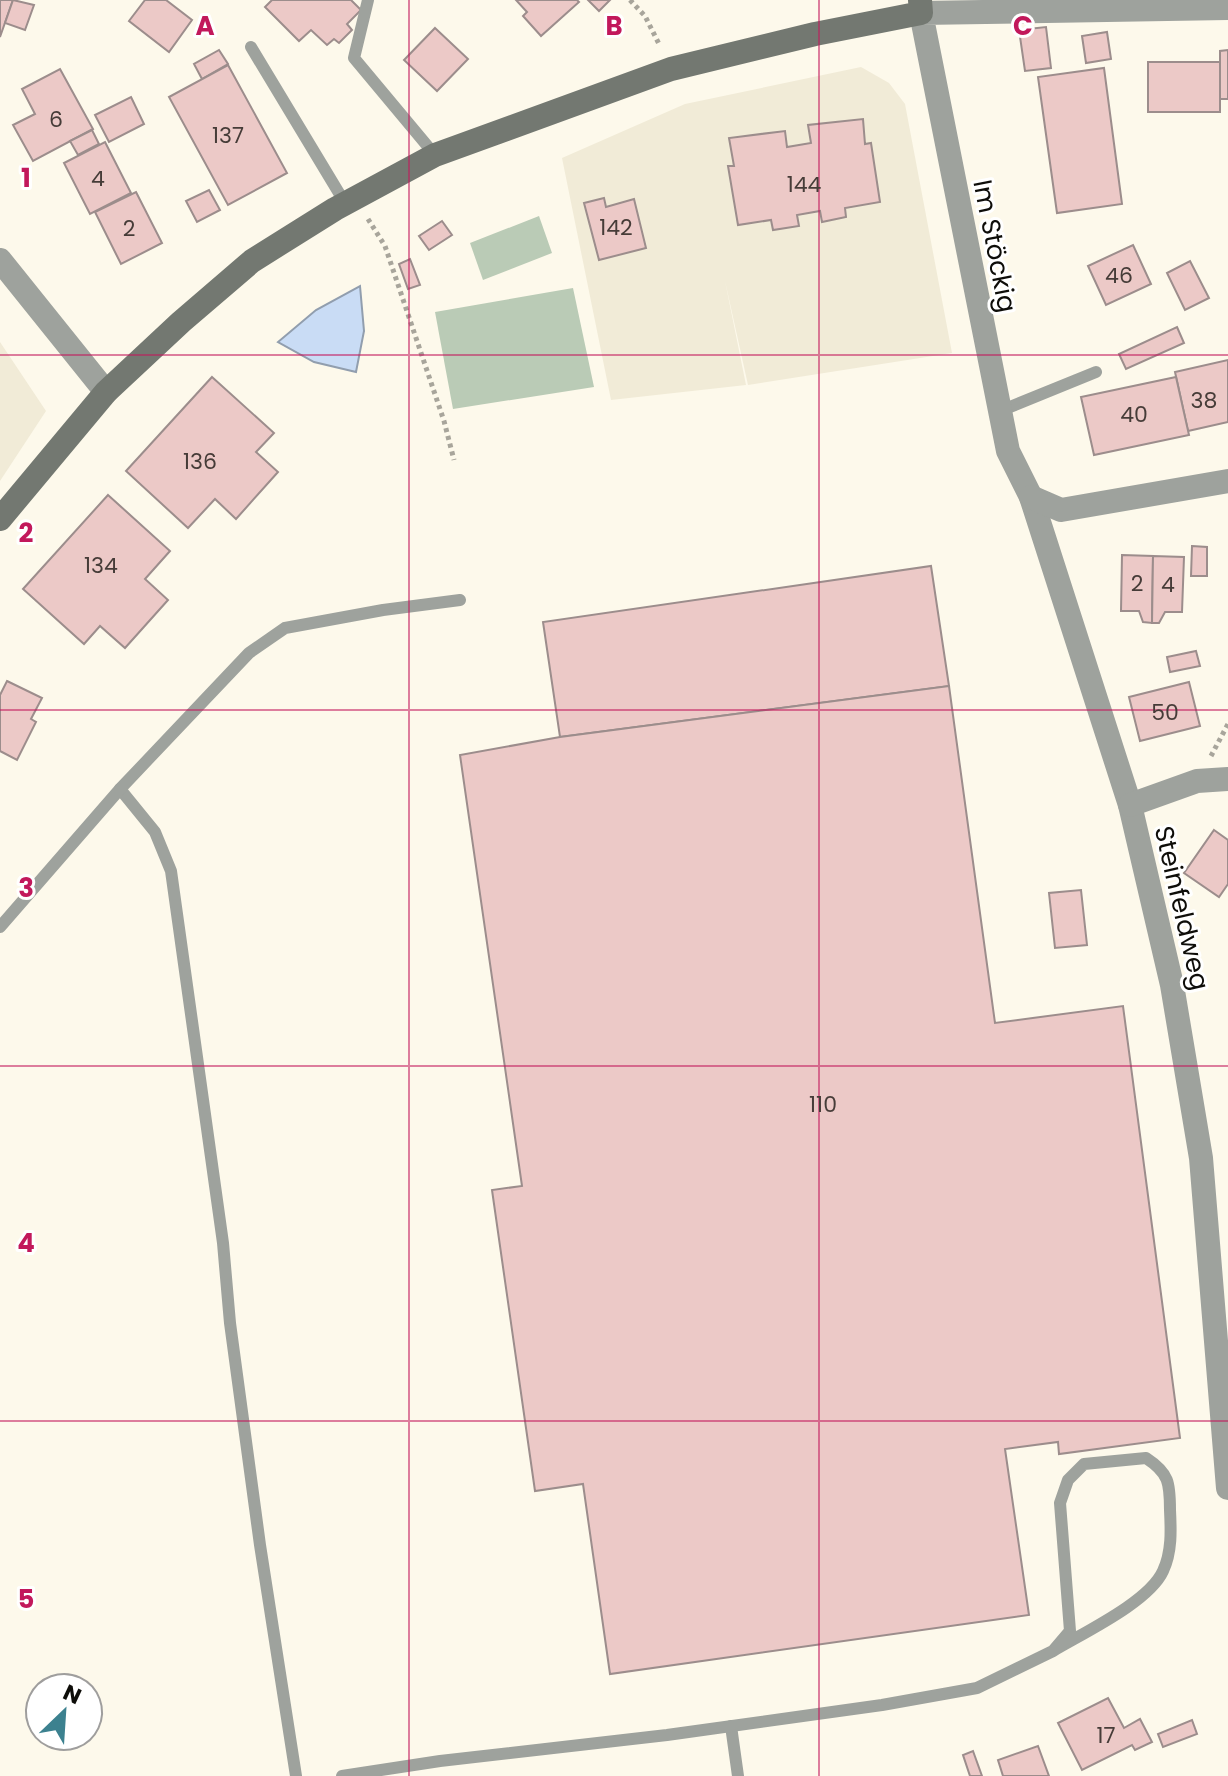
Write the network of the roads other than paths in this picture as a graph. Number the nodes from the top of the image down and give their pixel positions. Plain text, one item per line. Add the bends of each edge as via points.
1 (368, 0) edge
2 (920, 6) edge
3 (1228, 8) edge
4 (251, 47) dead end
5 (435, 155) junction
6 (350, 201) junction
7 (0, 260) edge
8 (1096, 372) dead end
9 (106, 392) junction
10 (1000, 411) junction
11 (1228, 481) edge
12 (1031, 497) junction
13 (0, 519) edge
14 (460, 600) dead end
15 (1228, 779) edge
16 (120, 789) junction
17 (1130, 805) junction
18 (0, 927) edge
19 (1228, 1488) edge
20 (1053, 1651) junction
21 (731, 1726) junction
22 (296, 1776) edge
23 (342, 1776) edge
24 (738, 1776) edge

1 - 5 lane via 354,58
2 - 3 street
2 - 5 main road via 671,69
2 - 10 street, Im Stöckig
4 - 6 lane
5 - 6 main road
6 - 9 main road via 252,261
7 - 9 street
8 - 10 lane
9 - 13 main road
10 - 12 street, Im Stöckig via 1008,451
11 - 12 street via 1061,510
12 - 17 street, Steinfeldweg
14 - 16 lane via 285,628 249,653
15 - 17 street via 1197,781
16 - 18 lane
16 - 22 lane via 155,832 171,871 260,1545
17 - 19 street, Steinfeldweg via 1172,985 1201,1158
20 - 20 lane via 1070,1631 1060,1503 1068,1480 1084,1464 1146,1458 1164,1470 1170,1489 1171,1541 1163,1572 1144,1596
20 - 21 lane via 977,1688
21 - 23 lane
21 - 24 lane

